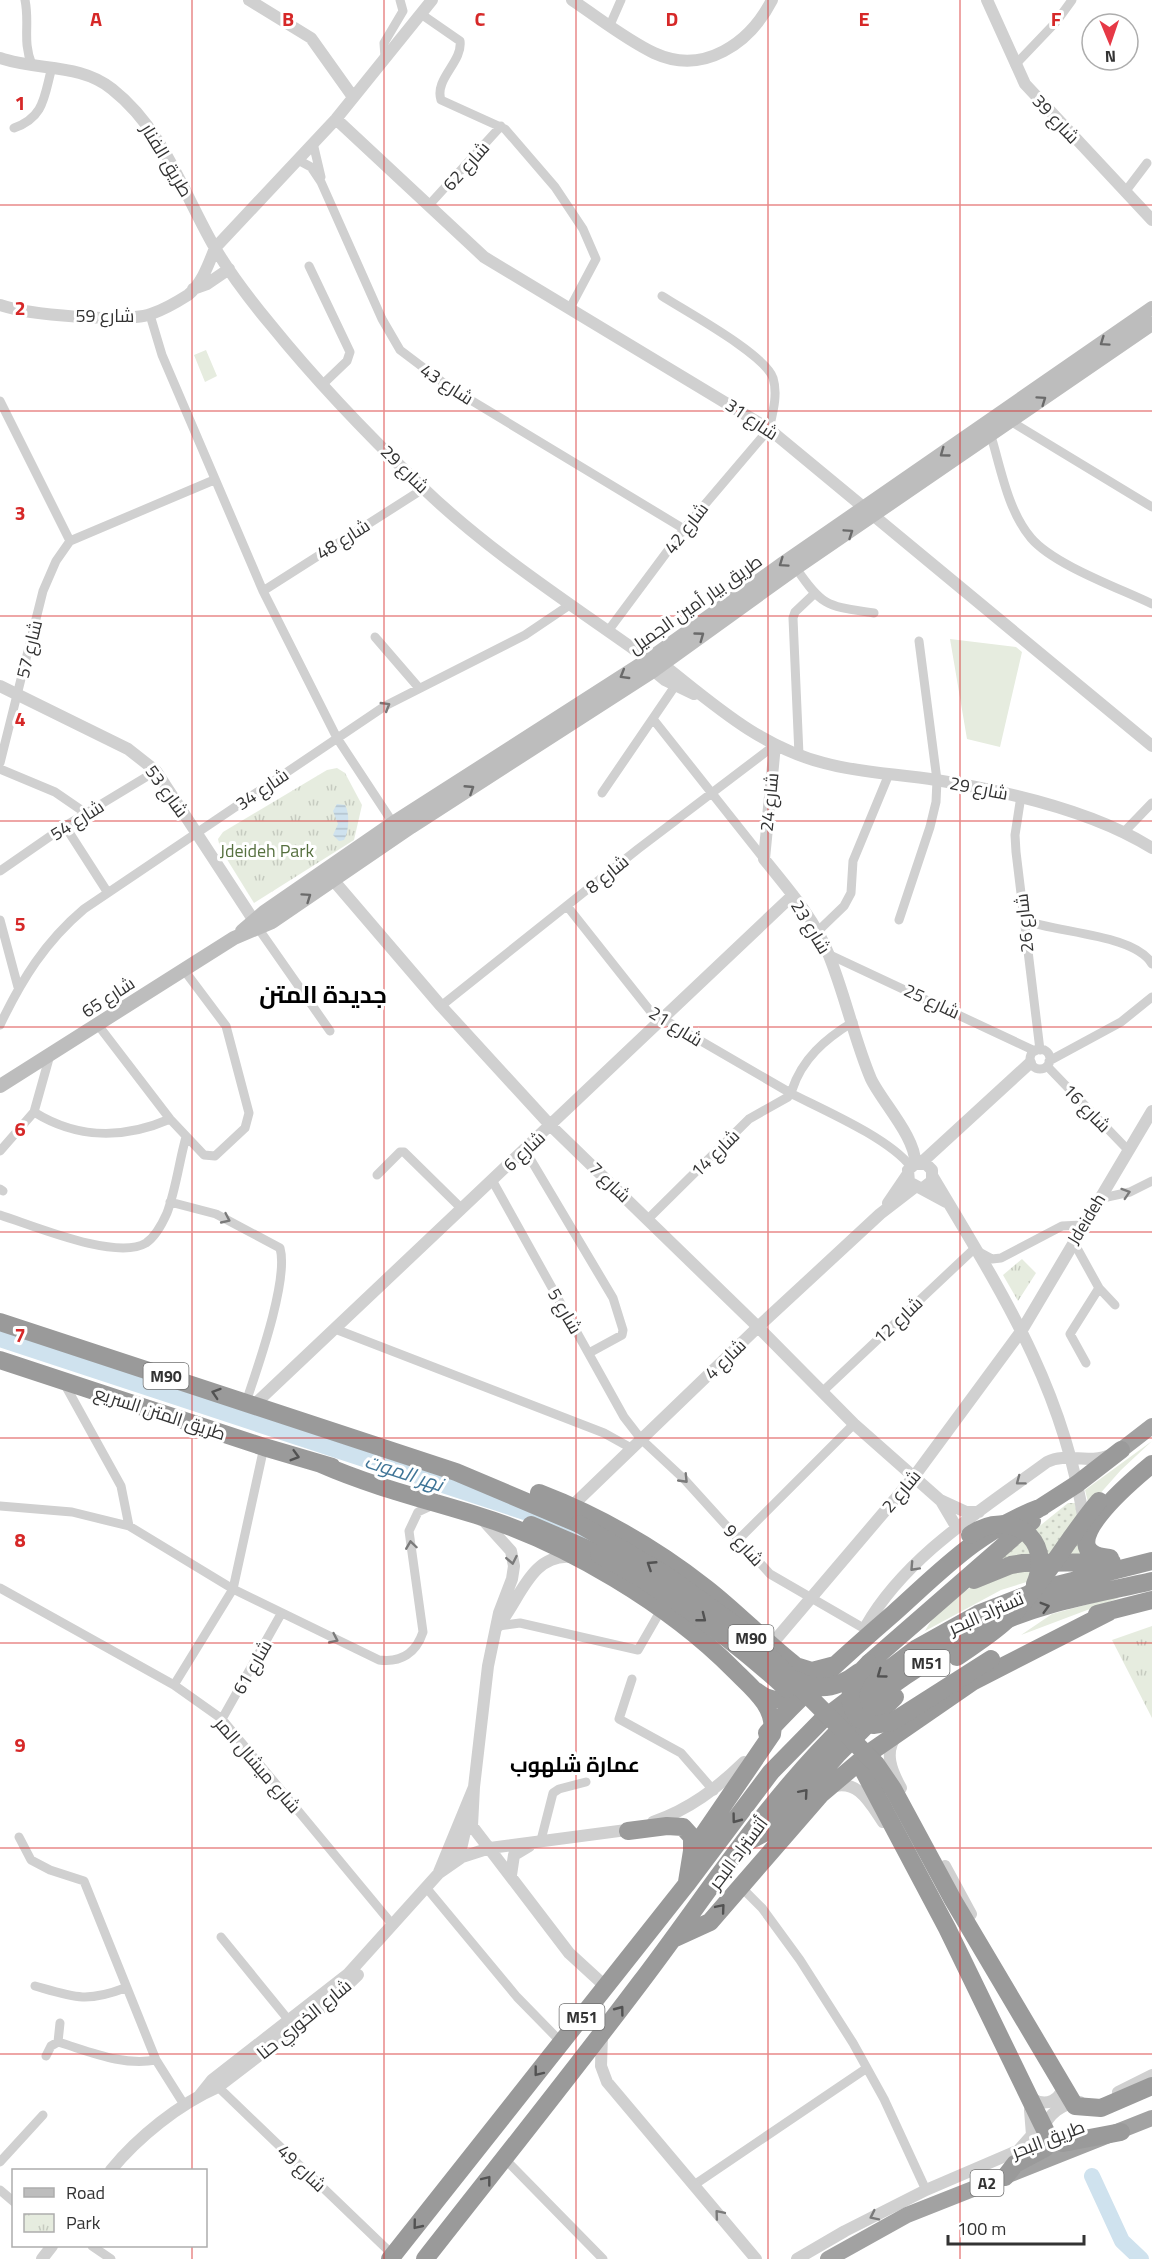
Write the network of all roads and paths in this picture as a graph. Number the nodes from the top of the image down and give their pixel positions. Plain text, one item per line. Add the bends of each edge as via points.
1 (25, 0) edge
2 (249, 0) edge
3 (400, 0) edge
4 (432, 0) edge
5 (572, 0) edge
6 (621, 0) edge
7 (772, 0) edge
8 (987, 0) edge
9 (1072, 0) edge
10 (421, 14) junction
11 (610, 25) junction
12 (0, 58) edge
13 (385, 58) junction
14 (32, 65) junction
15 (1015, 65) junction
16 (51, 67) junction
17 (353, 98) junction
18 (336, 119) junction
19 (501, 126) junction
20 (14, 128) dead end
21 (313, 143) junction
22 (298, 160) junction
23 (1147, 163) dead end
24 (321, 182) junction
25 (1125, 192) junction
26 (429, 205) junction
27 (1152, 220) edge
28 (215, 248) junction
29 (309, 266) dead end
30 (229, 269) junction
31 (194, 289) junction
32 (662, 296) dead end
33 (0, 305) edge
34 (570, 308) junction
35 (1152, 308) edge
36 (150, 315) junction
37 (1152, 324) edge
38 (323, 384) junction
39 (0, 401) edge
40 (1012, 422) junction
41 (769, 429) junction
42 (991, 436) junction
43 (214, 480) junction
44 (423, 489) junction
45 (1152, 507) edge
46 (862, 508) junction
47 (874, 517) junction
48 (684, 529) junction
49 (70, 541) junction
50 (796, 568) junction
51 (263, 591) junction
52 (814, 594) junction
53 (571, 604) junction
54 (1152, 604) edge
55 (874, 613) dead end
56 (608, 631) junction
57 (375, 637) dead end
58 (919, 641) dead end
59 (653, 664) junction
60 (0, 686) edge
61 (675, 686) junction
62 (419, 688) junction
63 (698, 695) junction
64 (17, 696) junction
65 (652, 719) junction
66 (337, 738) junction
67 (775, 745) junction
68 (1152, 746) edge
69 (799, 755) junction
70 (0, 763) edge
71 (0, 769) edge
72 (156, 771) junction
73 (889, 774) junction
74 (937, 780) junction
75 (602, 793) dead end
76 (710, 793) junction
77 (1021, 796) junction
78 (1152, 803) edge
79 (87, 814) junction
80 (393, 823) junction
81 (65, 826) junction
82 (1124, 832) junction
83 (197, 833) junction
84 (1152, 848) edge
85 (764, 859) junction
86 (0, 871) edge
87 (329, 875) junction
88 (108, 893) junction
89 (793, 895) junction
90 (567, 906) junction
91 (0, 920) edge
92 (899, 920) dead end
93 (1024, 920) junction
94 (256, 924) junction
95 (817, 932) junction
96 (828, 954) junction
97 (1152, 964) edge
98 (184, 970) junction
99 (18, 987) junction
100 (1152, 997) edge
101 (441, 1006) junction
102 (663, 1020) junction
103 (853, 1022) junction
104 (0, 1025) edge
105 (98, 1025) junction
106 (330, 1031) dead end
107 (50, 1055) junction
108 (1039, 1060) junction
109 (0, 1086) edge
110 (790, 1093) junction
111 (1152, 1111) edge
112 (34, 1112) junction
113 (170, 1119) junction
114 (551, 1126) junction
115 (186, 1137) junction
116 (1127, 1149) junction
117 (525, 1150) junction
118 (0, 1151) edge
119 (920, 1169) junction
120 (377, 1174) dead end
121 (492, 1180) junction
122 (1152, 1181) edge
123 (919, 1188) junction
124 (1098, 1199) junction
125 (170, 1202) junction
126 (949, 1204) junction
127 (462, 1209) junction
128 (880, 1214) junction
129 (0, 1215) edge
130 (648, 1219) junction
131 (1082, 1225) junction
132 (1073, 1241) junction
133 (976, 1249) junction
134 (1099, 1288) junction
135 (1115, 1305) dead end
136 (0, 1322) edge
137 (758, 1327) junction
138 (335, 1329) junction
139 (1022, 1330) junction
140 (589, 1353) junction
141 (0, 1360) edge
142 (1086, 1363) dead end
143 (63, 1381) junction
144 (822, 1392) junction
145 (250, 1404) junction
146 (854, 1424) junction
147 (1152, 1426) edge
148 (641, 1439) junction
149 (264, 1447) junction
150 (631, 1448) junction
151 (1121, 1450) junction
152 (1152, 1450) edge
153 (1072, 1458) junction
154 (321, 1464) junction
155 (1152, 1464) edge
156 (456, 1472) junction
157 (913, 1478) junction
158 (1077, 1484) junction
159 (940, 1500) junction
160 (438, 1505) junction
161 (0, 1506) edge
162 (572, 1506) junction
163 (1042, 1508) junction
164 (979, 1512) junction
165 (477, 1515) junction
166 (129, 1526) junction
167 (964, 1531) junction
168 (739, 1539) junction
169 (1086, 1541) junction
170 (576, 1558) junction
171 (1152, 1559) edge
172 (1133, 1560) junction
173 (1152, 1581) edge
174 (0, 1588) edge
175 (234, 1589) junction
176 (1030, 1594) junction
177 (812, 1598) junction
178 (1152, 1600) edge
179 (938, 1602) junction
180 (662, 1610) junction
181 (1109, 1612) junction
182 (281, 1614) junction
183 (748, 1625) junction
184 (498, 1626) junction
185 (866, 1628) junction
186 (771, 1645) junction
187 (840, 1660) junction
188 (865, 1667) junction
189 (793, 1678) junction
190 (632, 1679) dead end
191 (174, 1684) junction
192 (754, 1690) junction
193 (222, 1719) junction
194 (773, 1726) junction
195 (902, 1729) junction
196 (744, 1762) junction
197 (771, 1772) junction
198 (586, 1782) dead end
199 (474, 1787) junction
200 (714, 1791) junction
201 (820, 1794) junction
202 (628, 1831) junction
203 (19, 1837) dead end
204 (540, 1840) junction
205 (692, 1844) junction
206 (745, 1844) junction
207 (490, 1848) junction
208 (453, 1862) junction
209 (439, 1873) junction
210 (511, 1875) junction
211 (686, 1885) junction
212 (740, 1886) junction
213 (429, 1891) junction
214 (392, 1924) junction
215 (222, 1937) dead end
216 (673, 1939) junction
217 (35, 1986) dead end
218 (605, 1986) junction
219 (125, 1988) junction
220 (60, 2023) dead end
221 (292, 2024) junction
222 (602, 2034) junction
223 (58, 2042) junction
224 (562, 2043) junction
225 (46, 2056) dead end
226 (156, 2060) junction
227 (867, 2068) junction
228 (1152, 2075) edge
229 (1064, 2081) junction
230 (215, 2084) junction
231 (1152, 2086) edge
232 (1032, 2098) junction
233 (1076, 2101) junction
234 (185, 2106) junction
235 (43, 2115) dead end
236 (1152, 2118) edge
237 (1046, 2131) junction
238 (1122, 2132) junction
239 (1017, 2152) junction
240 (504, 2158) junction
241 (0, 2162) edge
242 (112, 2169) edge
243 (1005, 2177) junction
244 (694, 2185) junction
245 (0, 2190) edge
246 (926, 2190) junction
247 (12, 2200) edge
248 (51, 2247) edge
249 (93, 2247) edge
250 (392, 2257) edge
251 (42, 2259) edge
252 (111, 2259) edge
253 (425, 2259) edge
254 (603, 2259) edge
255 (756, 2259) edge
256 (797, 2259) edge
257 (828, 2259) edge

1 - 14 street via 25,49
2 - 17 street via 311,38
3 - 13 street via 403,11 384,43
4 - 10 street, شارع 59
5 - 11 street
6 - 11 street
7 - 11 street via 759,24 738,44 696,60 656,54
8 - 15 street, شارع 39
9 - 15 street
10 - 13 street, شارع 59
10 - 19 street via 457,37 461,45 440,89 441,100
12 - 14 street, طريق الفنار
13 - 17 street, شارع 59
14 - 16 street, طريق الفنار
15 - 25 street, شارع 39 via 1036,98
16 - 20 street via 39,113 29,123
16 - 28 street, طريق الفنار via 81,73 103,83 141,118 161,144
17 - 18 street, شارع 59
18 - 21 street, شارع 59
18 - 26 street, شارع 31
19 - 26 street, شارع 62
19 - 34 street via 555,187 596,254 595,264
21 - 22 street, شارع 59
21 - 24 street
22 - 24 street, شارع 43 via 312,167
22 - 28 street, شارع 59
23 - 25 street
24 - 48 street, شارع 43 via 382,319 400,350 450,387
25 - 27 street, شارع 39
26 - 34 street, شارع 31 via 484,257
28 - 30 street, شارع 29
28 - 31 street, شارع 59
29 - 38 street via 350,352 347,361
30 - 31 street
30 - 38 street, شارع 29
31 - 36 street, شارع 59
32 - 41 street via 768,368 775,387
33 - 36 street, شارع 59 via 41,315
34 - 41 street, شارع 31
35 -> 46 main road, طريق بيار أمين الجميل
36 - 43 street via 162,355
40 -> 37 main road, طريق بيار أمين الجميل
38 - 44 street, شارع 29
39 - 49 street
40 - 42 main road, طريق بيار أمين الجميل
40 - 45 street
41 - 46 street, شارع 31
41 - 48 street, شارع 42
42 - 47 main road, طريق بيار أمين الجميل
42 - 54 street via 1014,509 1031,537 1057,558
43 - 49 street
43 - 51 street
44 - 51 street, شارع 48
44 - 53 street, شارع 29
46 - 47 street, شارع 31
46 -> 59 main road, طريق بيار أمين الجميل
50 -> 47 main road, طريق بيار أمين الجميل
47 - 68 street, شارع 31
48 - 56 street, شارع 42
49 - 64 street, شارع 57 via 43,591
50 - 52 street
59 -> 50 main road, طريق بيار أمين الجميل
51 - 66 street
52 - 55 street via 833,608
52 - 69 street via 793,618
53 - 56 street, شارع 29
53 - 62 street, شارع 34 via 525,635
56 - 59 street, شارع 29 via 635,650 642,649
57 - 62 street
58 - 74 street
59 - 61 street, شارع 29
59 - 63 street, شارع 29 via 691,686
59 -> 80 main road, طريق بيار أمين الجميل
87 -> 59 main road, طريق بيار أمين الجميل
60 - 64 street, شارع 53
61 - 63 street, شارع 29
61 - 65 street
66 -> 62 street, شارع 34
63 - 67 street, شارع 29
64 - 70 street, شارع 57
64 - 72 street, شارع 53 via 128,749
65 - 75 street
65 - 76 street, شارع 23
66 - 80 street
66 - 83 street, شارع 34
67 - 69 street, شارع 29
67 - 76 street, شارع 8
67 - 85 street, شارع 24
69 - 73 street, شارع 29
71 - 79 street via 55,792
72 - 79 street, شارع 54
72 - 83 street, شارع 53
73 - 74 street, شارع 29
73 - 95 street via 854,861 851,893 844,906
74 - 77 street, شارع 29
74 - 92 street via 930,827
76 - 85 street, شارع 23
76 - 90 street, شارع 8
77 - 82 street, شارع 29
77 - 93 street, شارع 26 via 1015,835
78 - 82 street
79 - 81 street, شارع 54
80 - 87 main road, طريق بيار أمين الجميل
81 - 86 street, شارع 54
81 - 88 street
82 - 84 street, شارع 29
83 - 88 street, شارع 34
83 - 94 street, شارع 53
85 - 89 street, شارع 23
87 - 94 main road, طريق بيار أمين الجميل
87 - 101 street, شارع 7
88 - 99 street, شارع 34 via 60,929
89 - 95 street, شارع 23
89 - 102 street, شارع 6
90 - 101 street, شارع 8
90 - 102 street, شارع 21 via 640,1001
91 - 99 street
93 - 97 street via 1118,942 1146,955
93 - 108 street, شارع 26
94 - 98 main road, شارع 65
94 - 106 street
95 - 96 street, شارع 23
96 - 103 street, شارع 23
96 - 108 street, شارع 25
98 - 105 main road, شارع 65
98 - 115 street via 226,1026 249,1118 245,1128 215,1156 204,1155
99 - 104 street, شارع 34
100 - 108 street via 1129,1017
101 - 114 street, شارع 7
102 - 110 street, شارع 21
102 - 114 street, شارع 6
103 - 110 street via 835,1033 802,1065
103 - 119 street, شارع 23 via 872,1081 906,1136
105 - 107 main road, شارع 65
105 - 113 street
107 - 109 main road, شارع 65
107 - 112 street
108 - 116 street, شارع 16
108 - 119 street, شارع 4
110 - 119 street, شارع 21 via 880,1142
110 - 130 street, شارع 14 via 749,1119
111 - 116 street, Jdeideh
112 - 113 street via 62,1127 93,1134 135,1131
112 - 118 street
113 - 115 street
114 - 117 street, شارع 6
114 - 130 street, شارع 7
115 - 125 street
116 - 124 street, Jdeideh
117 - 121 street, شارع 6
117 - 140 street via 613,1298 622,1335
119 - 123 street via 909,1182
119 - 123 street, شارع 4 via 930,1184
119 - 126 street
119 - 128 street, شارع 4
120 - 127 street via 404,1152
121 - 127 street, شارع 6
121 - 140 street, شارع 5
124 -> 122 street via 1130,1192
123 - 126 street
123 - 128 street, شارع 4
124 - 131 street, Jdeideh
125 - 129 street via 157,1231 146,1243 124,1248 103,1248
125 -> 145 street via 216,1214 280,1248 272,1315
126 - 133 street
127 - 138 street, شارع 6
128 - 137 street, شارع 4
130 - 137 street, شارع 7
131 - 132 street, Jdeideh
131 - 133 street via 1062,1226 1001,1258 984,1256
132 - 134 street
132 - 139 street, Jdeideh
133 - 139 street
133 - 144 street, شارع 12
134 - 135 street
134 - 142 street via 1070,1334
145 -> 136 highway, M90
137 - 144 street, شارع 7
137 - 148 street, شارع 4
138 - 145 street, شارع 6
138 - 150 street via 604,1433
139 - 153 street via 1059,1415
139 - 157 street, شارع 2
140 - 148 street, شارع 5 via 624,1417
141 - 143 highway, طريق المتن السريع / M90
143 - 149 highway, طريق المتن السريع / M90
143 - 166 street via 121,1486
144 - 146 street, شارع 7
145 - 156 highway, M90
146 - 157 street, شارع 7
146 - 168 street
147 - 151 highway
148 - 150 street, شارع 4
148 -> 168 street, شارع 9
149 -> 154 highway, طريق المتن السريع / M90
149 - 175 street
150 - 162 street, شارع 4
151 - 153 street via 1097,1460
151 - 158 highway
152 - 176 highway, bridge via 1099,1501
153 - 158 street
153 -> 164 street via 1047,1462
154 - 160 highway
154 -> 232 highway, M90, bridge via 495,1511 599,1554 668,1594 756,1660 860,1764
155 - 169 highway via 1102,1512
156 - 162 highway via 482,1473
189 -> 156 highway, M90, bridge via 745,1632 635,1555 579,1524
157 - 159 street, شارع 7
157 - 177 street, شارع 2
158 - 163 highway
158 - 169 street
159 - 164 street via 966,1512
159 - 167 street
160 - 165 highway
182 -> 160 street via 379,1660 407,1656 420,1641 423,1623 409,1531 418,1512
161 - 166 street via 72,1512
162 - 183 highway via 662,1555
163 - 179 highway via 1030,1524
163 - 187 highway via 1012,1518 977,1539
163 - 197 highway via 964,1563 817,1697 782,1738 774,1752
164 - 167 street
165 - 170 highway
165 -> 184 street via 513,1556 513,1575
166 - 175 street
167 - 176 highway, bridge via 998,1523 1025,1532 1035,1545 1040,1562
167 -> 185 highway
168 - 177 street, شارع 9 via 770,1574
169 - 172 highway via 1094,1556
170 - 180 highway
170 - 184 street via 556,1557 541,1565
171 - 172 highway
171 -> 197 highway, تستراد البحر / M51 via 1022,1596 933,1637 839,1705
172 - 179 highway via 1011,1565 986,1574
206 -> 173 highway, أتستراد البحر / M51 via 809,1763 848,1722 926,1663 1005,1620
174 - 191 street, شارع ميشال المر
175 - 182 street
175 - 191 street
206 -> 176 highway, bridge via 772,1829 896,1696 1000,1626
177 - 185 street, شارع 9
177 - 186 street, شارع 2
178 - 181 highway
179 - 188 highway
180 - 184 street via 638,1650 520,1623
180 - 192 highway via 711,1646
181 - 188 highway, bridge via 1083,1617 990,1659 897,1720 882,1725 862,1722 853,1713 850,1691
181 - 195 highway via 998,1668
182 - 193 street, شارع 61
183 - 186 highway
183 - 192 highway via 791,1670 795,1681 791,1692 782,1699 770,1700
184 - 199 street via 488,1666
185 - 187 highway
186 - 187 highway via 803,1670 822,1670
187 - 194 highway
188 - 189 highway, bridge via 840,1683 823,1688 807,1686
189 - 233 highway, M90, bridge via 886,1778 953,1900
190 - 200 street via 619,1719 681,1753
191 - 193 street, شارع ميشال المر
192 - 194 highway via 768,1709
193 - 214 street, شارع ميشال المر
194 - 196 highway
194 - 205 highway via 767,1744
195 - 201 highway
195 - 229 street via 890,1748 894,1775
196 - 200 street
196 - 205 highway
197 -> 211 highway, أتستراد البحر / M51
198 - 204 street via 554,1793
199 - 207 street via 473,1828
199 - 208 street via 463,1843
199 - 209 street
200 - 202 street via 672,1815
201 - 212 highway
201 - 239 street via 839,1785 856,1788 897,1846 1030,2112 1032,2135
202 - 204 street
202 - 205 highway via 679,1826 687,1830
203 - 219 street via 31,1860 84,1881
204 - 207 street
204 - 210 street via 514,1855
205 - 211 highway
206 - 216 highway, أتستراد البحر / M51
207 - 208 street
207 - 210 street
208 - 209 street, شارع الخوري حنا
209 - 213 street, شارع الخوري حنا
209 - 214 street, شارع الخوري حنا
210 - 218 street via 569,1953
211 - 218 highway, أتستراد البحر / M51
216 -> 212 highway via 710,1922
212 - 227 street via 762,1908 800,1960
213 - 221 street, شارع الخوري حنا via 352,1981
213 - 224 street via 517,1997
214 - 221 street, شارع الخوري حنا via 348,1974
215 - 221 street
222 -> 216 highway, أتستراد البحر / M51
217 - 219 street via 83,1999 100,1998
218 - 224 highway, أتستراد البحر / M51
219 - 226 street
220 - 223 street
221 - 230 street, شارع الخوري حنا
222 - 240 highway, أتستراد البحر / M51
222 - 244 street via 601,2066 607,2082
223 - 225 street
223 - 226 street via 117,2060
224 -> 250 highway, أتستراد البحر / M51
226 - 234 street
227 - 244 street
227 - 246 street
228 - 233 street via 1102,2100
229 - 232 street via 1062,2093 1053,2101 1042,2103
229 - 233 street
230 - 234 street, شارع الخوري حنا
230 - 250 street, شارع 49
231 - 233 highway, bridge via 1096,2109 1080,2108
232 - 237 highway
233 - 237 street via 1052,2113
234 - 242 street, شارع الخوري حنا via 131,2147
235 - 241 street
236 - 238 highway, طريق البحر / A2
237 - 238 highway via 1063,2143
237 - 239 street
237 - 243 highway via 1045,2148 1016,2164
238 - 243 highway, طريق البحر / A2
239 - 246 street
253 -> 240 highway, أتستراد البحر / M51
240 - 254 street
243 - 257 highway, طريق البحر / A2 via 908,2215
255 -> 244 street
245 - 247 street
246 -> 256 street
248 - 251 street
249 - 252 street

